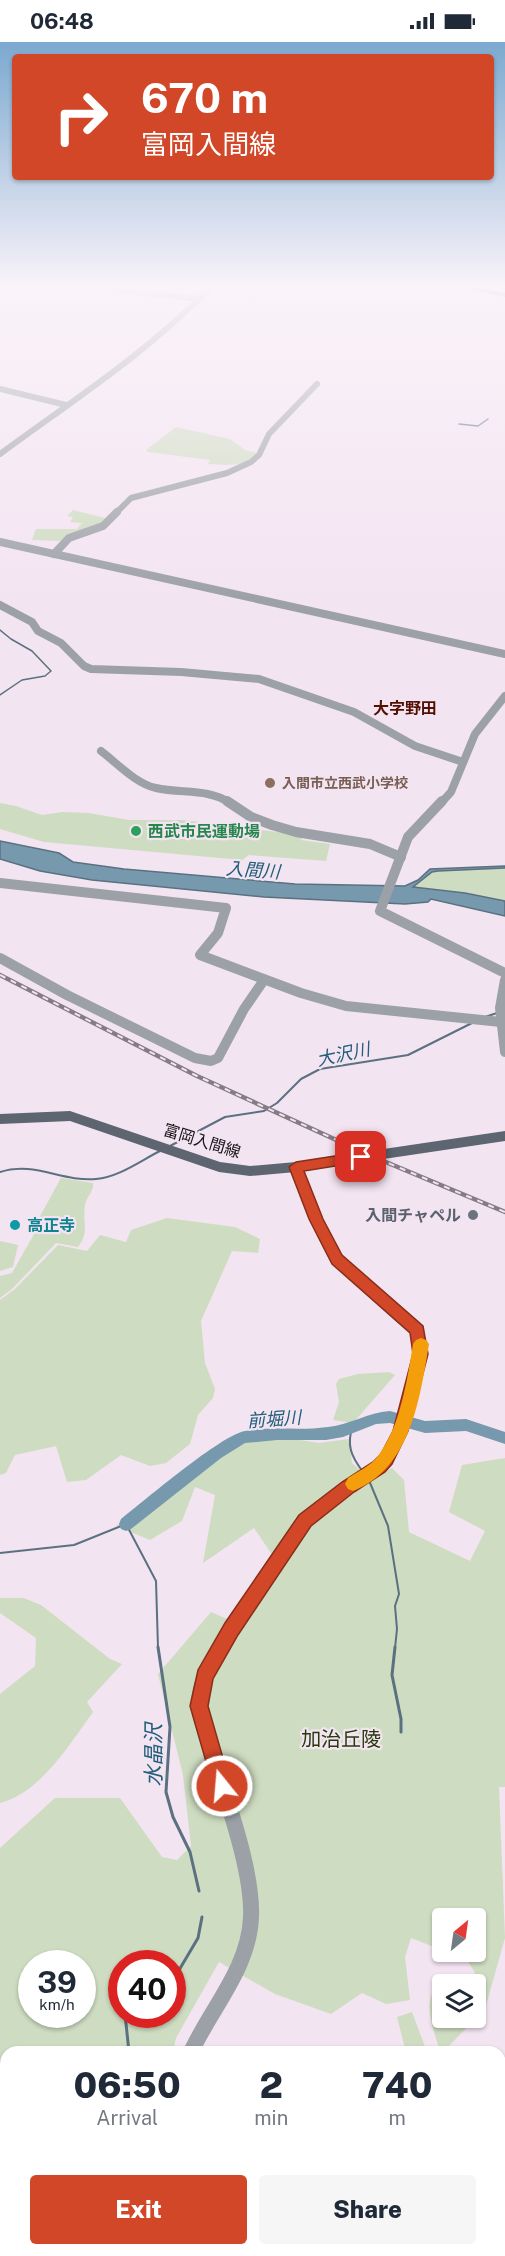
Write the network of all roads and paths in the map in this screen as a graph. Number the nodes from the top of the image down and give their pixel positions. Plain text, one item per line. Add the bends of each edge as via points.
1 (10, 391) edge
2 (85, 391) edge
3 (310, 391) edge
4 (66, 405) junction
5 (0, 454) edge
6 (0, 542) edge
7 (54, 554) junction
8 (0, 605) edge
9 (505, 654) edge
10 (505, 696) edge
11 (101, 751) dead end
12 (463, 762) junction
13 (400, 858) junction
14 (0, 883) edge
15 (0, 958) edge
16 (505, 973) edge
17 (264, 980) junction
18 (505, 980) edge
19 (500, 1016) junction
20 (505, 1052) edge
21 (0, 1119) edge
22 (505, 1136) edge
23 (296, 1167) junction
24 (193, 2046) edge

1 - 4 street
2 - 4 street
3 - 7 street via 269,434 251,462 227,473 131,498 104,526 69,538
4 - 5 street
6 - 7 street
7 - 9 street
8 - 12 street via 32,622 38,631 61,643 91,669 259,679 354,712 415,746
10 - 12 street via 475,734
11 - 13 street via 147,785 218,795 251,817 272,825 370,843
12 - 13 street via 451,792 412,832
13 - 16 street via 380,911
14 - 17 street via 226,908 218,933 200,955
15 - 17 street via 67,995 206,1061 218,1058
17 - 19 street via 346,1006
18 - 19 street
19 - 20 street
21 - 23 main road, 富岡入間線 via 70,1116 229,1169 266,1171
22 - 23 main road, 富岡入間線
23 - 24 street via 337,1259 418,1330 421,1354 400,1431 387,1459 305,1521 231,1629 202,1682 199,1706 245,1866 251,1918 240,1966

